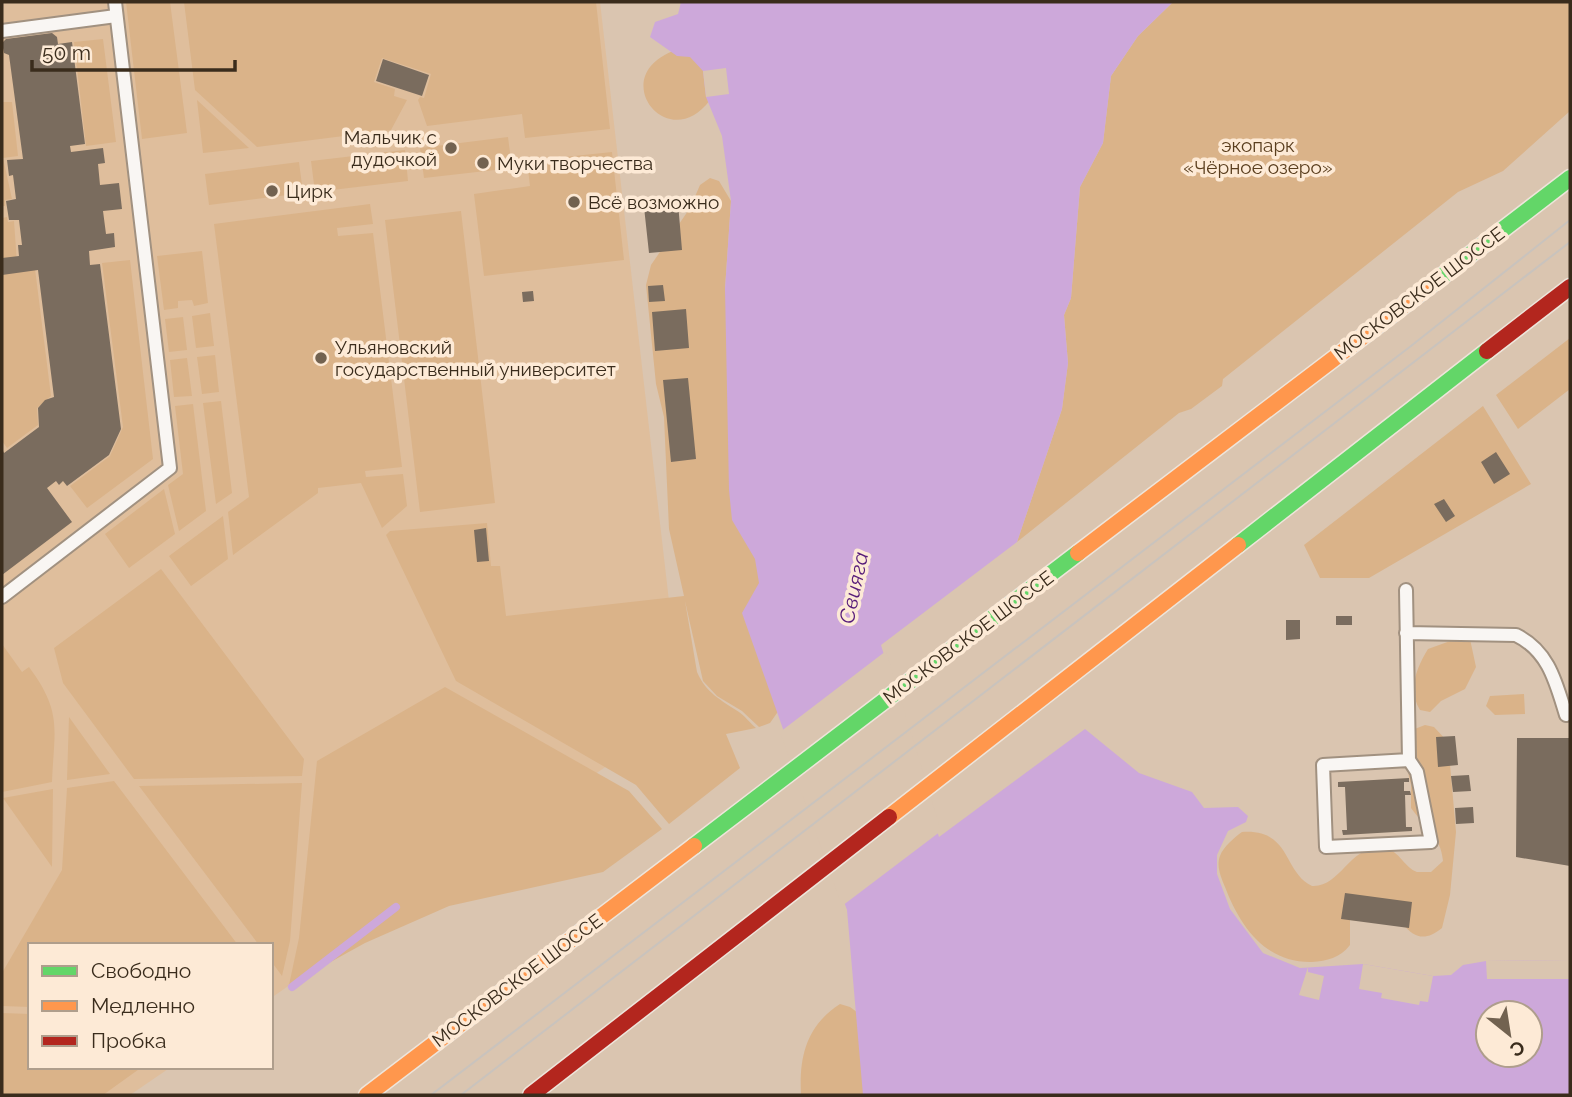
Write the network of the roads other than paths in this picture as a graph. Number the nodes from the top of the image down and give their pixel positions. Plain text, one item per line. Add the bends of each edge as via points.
1 (115, 2) edge
2 (116, 16) junction
3 (2, 31) edge
4 (1570, 178) edge
5 (1570, 287) edge
6 (1406, 590) dead end
7 (2, 597) edge
8 (1406, 633) junction
9 (1566, 715) dead end
10 (1409, 760) junction
11 (367, 1095) edge
12 (531, 1095) edge

1 - 2 lane
2 - 3 lane
2 - 7 lane via 170,468
4 - 11 main road, МОСКОВСКОЕ ШОССЕ
5 - 12 main road
6 - 8 lane
8 - 9 lane via 1516,635 1529,641 1552,670
8 - 10 lane
10 - 10 lane via 1323,765 1326,847 1431,842 1418,772

